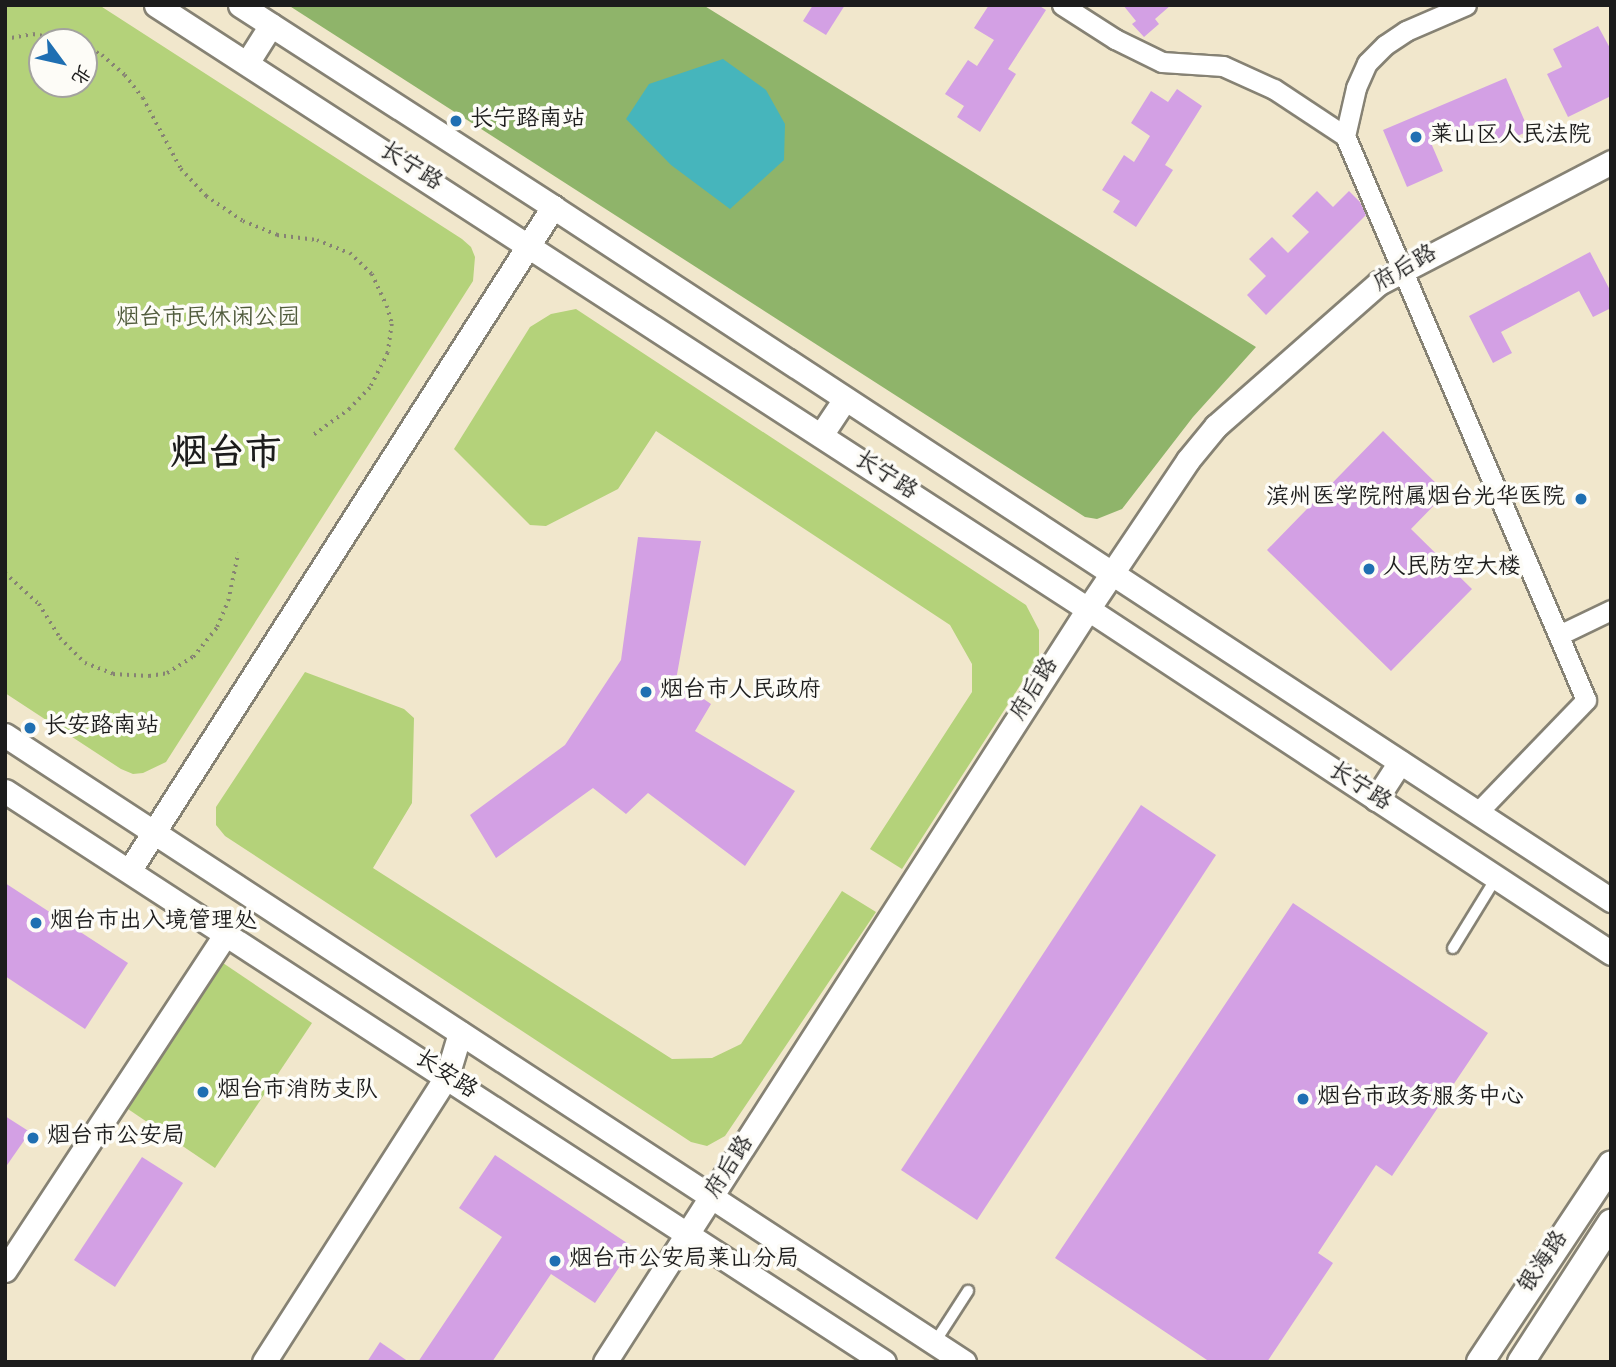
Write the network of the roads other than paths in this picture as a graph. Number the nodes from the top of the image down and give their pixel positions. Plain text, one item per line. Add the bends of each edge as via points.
1 (156, 5) edge
2 (240, 5) edge
3 (1062, 5) edge
4 (1466, 5) edge
5 (271, 25) junction
6 (247, 63) junction
7 (1345, 136) junction
8 (1611, 162) edge
9 (553, 206) junction
10 (528, 245) junction
11 (1402, 269) junction
12 (845, 399) junction
13 (821, 435) junction
14 (1111, 574) junction
15 (1088, 609) junction
16 (1611, 610) edge
17 (1559, 635) junction
18 (5, 735) edge
19 (1400, 762) junction
20 (5, 791) edge
21 (1376, 799) junction
22 (1478, 811) junction
23 (154, 834) junction
24 (129, 871) junction
25 (1496, 878) junction
26 (1611, 901) edge
27 (226, 934) junction
28 (1452, 948) dead end
29 (1607, 950) edge
30 (460, 1033) junction
31 (447, 1076) junction
32 (1611, 1165) edge
33 (713, 1197) junction
34 (1611, 1223) edge
35 (688, 1233) junction
36 (5, 1270) edge
37 (968, 1291) dead end
38 (934, 1342) junction
39 (264, 1362) edge
40 (605, 1362) edge
41 (884, 1362) edge
42 (964, 1362) edge
43 (1480, 1362) edge
44 (1521, 1362) edge

1 - 6 street, 长宁路
2 - 5 street, 长宁路
3 - 7 street via 1161,62 1223,65 1274,89
4 - 7 street via 1406,31 1367,63
5 - 6 street
5 - 9 street, 长宁路
6 - 10 street, 长宁路
7 - 11 street
8 - 11 street, 府后路
9 - 10 street
9 - 12 street, 长宁路
10 - 13 street, 长宁路
10 - 23 street
11 - 14 street, 府后路 via 1379,283 1216,426
11 - 17 street
12 - 13 street
12 - 14 street, 长宁路
13 - 15 street, 长宁路
14 - 15 street, 府后路
14 - 19 street, 长宁路
15 - 21 street, 长宁路
15 - 33 street, 府后路
16 - 17 street
17 - 22 street via 1586,700
18 - 23 street
19 - 21 street
19 - 22 street, 长宁路
20 - 24 street, 长安路
21 - 25 street, 长宁路
22 - 26 street, 长宁路
23 - 24 street
23 - 30 street
24 - 27 street, 长安路
25 - 28 lane
25 - 29 street, 长宁路
27 - 31 street, 长安路
27 - 36 street
30 - 31 street
30 - 33 street
31 - 35 street, 长安路
31 - 39 street
32 - 43 main road, 银海路
33 - 35 street, 府后路
33 - 38 street
34 - 44 main road, 银海路
35 - 40 street, 府后路
35 - 41 street, 长安路
37 - 38 lane
38 - 42 street

